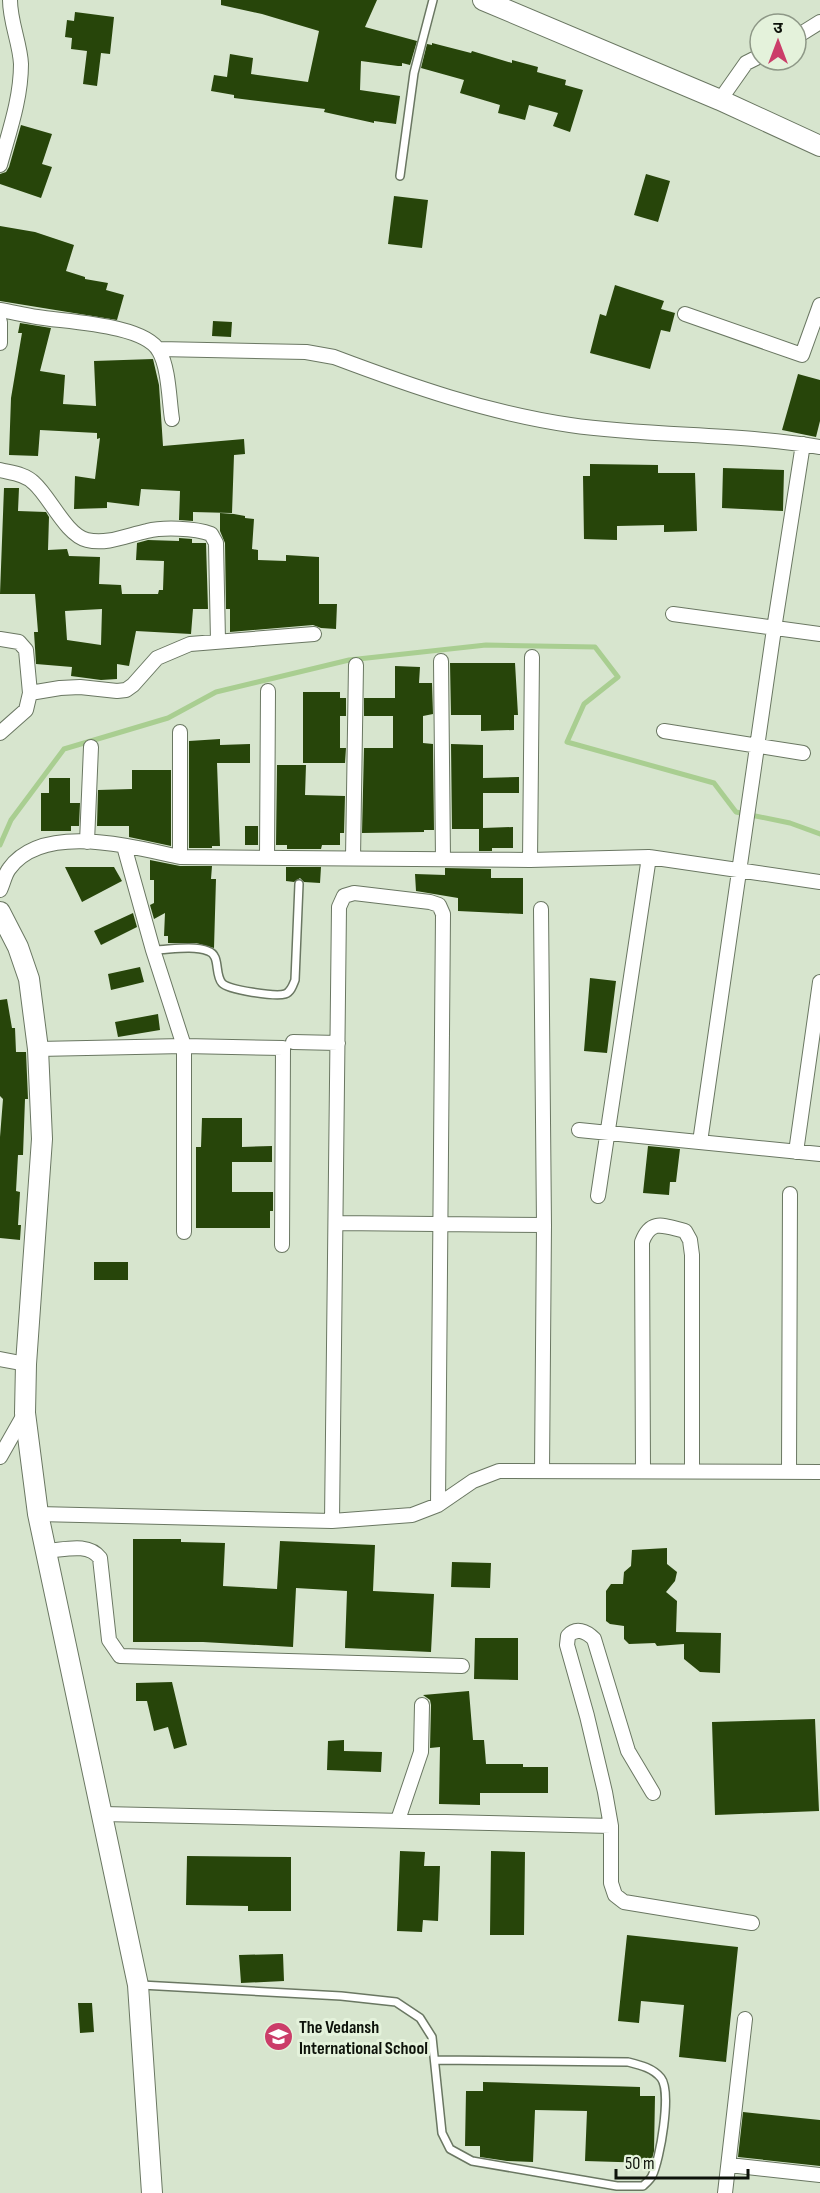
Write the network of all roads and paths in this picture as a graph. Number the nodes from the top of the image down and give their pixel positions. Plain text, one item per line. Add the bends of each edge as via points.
1 (10, 0) edge
2 (433, 0) edge
3 (483, 0) edge
4 (748, 62) edge
5 (720, 100) junction
6 (820, 146) edge
7 (0, 165) edge
8 (400, 176) dead end
9 (820, 305) edge
10 (0, 310) edge
11 (686, 314) dead end
12 (0, 322) edge
13 (0, 343) edge
14 (159, 350) junction
15 (172, 419) dead end
16 (803, 444) junction
17 (820, 447) edge
18 (0, 470) edge
19 (673, 614) dead end
20 (774, 629) junction
21 (314, 634) dead end
22 (820, 634) edge
23 (0, 639) edge
24 (218, 641) junction
25 (532, 657) dead end
26 (441, 661) dead end
27 (356, 664) dead end
28 (268, 691) dead end
29 (30, 693) junction
30 (664, 731) dead end
31 (180, 732) dead end
32 (0, 733) edge
33 (92, 747) dead end
34 (758, 747) junction
35 (803, 753) dead end
36 (87, 842) junction
37 (124, 846) junction
38 (180, 857) junction
39 (267, 857) junction
40 (649, 857) junction
41 (352, 858) junction
42 (443, 859) junction
43 (530, 860) junction
44 (739, 870) junction
45 (820, 882) edge
46 (299, 884) dead end
47 (0, 890) edge
48 (541, 909) dead end
49 (0, 912) edge
50 (153, 950) junction
51 (820, 982) edge
52 (293, 1042) dead end
53 (338, 1043) junction
54 (184, 1046) junction
55 (38, 1049) junction
56 (579, 1130) dead end
57 (609, 1133) junction
58 (700, 1142) junction
59 (796, 1152) junction
60 (820, 1154) edge
61 (790, 1194) dead end
62 (598, 1196) dead end
63 (337, 1223) junction
64 (440, 1224) junction
65 (544, 1225) junction
66 (184, 1232) dead end
67 (282, 1245) dead end
68 (0, 1359) edge
69 (26, 1364) junction
70 (25, 1413) junction
71 (0, 1457) edge
72 (542, 1471) junction
73 (644, 1471) junction
74 (692, 1471) junction
75 (789, 1472) junction
76 (820, 1472) edge
77 (438, 1505) junction
78 (38, 1514) junction
79 (332, 1521) junction
80 (46, 1551) junction
81 (462, 1666) dead end
82 (422, 1705) dead end
83 (653, 1793) dead end
84 (103, 1814) junction
85 (398, 1820) junction
86 (611, 1826) junction
87 (752, 1923) dead end
88 (138, 1984) junction
89 (745, 2019) dead end
90 (435, 2060) junction
91 (729, 2165) junction
92 (820, 2175) edge
93 (152, 2193) edge
94 (725, 2193) edge

1 - 7 street via 21,62 19,99
2 - 8 lane via 414,73
3 - 5 street
4 - 5 street
5 - 6 street
9 - 11 street via 801,355
10 - 14 street via 120,329 138,334
12 - 13 street
14 - 15 street
14 - 16 street via 306,352 334,357 501,413 613,430
16 - 17 street
16 - 20 street
18 - 24 street via 34,483 69,527 86,540 122,538 161,528 211,534 216,543
19 - 20 street
20 - 22 street
20 - 34 street
21 - 24 street
23 - 29 street via 19,642 26,650
24 - 29 street via 190,644 164,654 126,690 80,687
25 - 43 street
26 - 42 street
27 - 41 street
28 - 39 street
29 - 32 street via 26,710
30 - 34 street
31 - 38 street
33 - 36 street
34 - 35 street
34 - 44 street
36 - 37 street
36 - 47 street via 54,842 28,850 8,869
37 - 38 street
37 - 50 street
38 - 39 street
39 - 41 street
40 - 43 street
40 - 44 street
40 - 57 street
41 - 42 street
42 - 43 street
44 - 45 street
44 - 58 street
46 - 50 lane via 295,980 291,990 283,994 224,985 210,951
48 - 65 street
49 - 55 street via 18,947 28,979
50 - 54 street
51 - 59 street
52 - 53 street
53 - 63 street
53 - 64 street via 339,907 344,896 354,892 439,905 443,914
54 - 55 street
54 - 66 street
54 - 67 street via 283,1048
55 - 69 street via 42,1139
56 - 57 street
57 - 58 street
57 - 62 street
58 - 59 street
59 - 60 street
61 - 75 street
63 - 64 street
63 - 79 street
64 - 65 street
64 - 77 street
65 - 72 street
68 - 69 street
69 - 70 street
70 - 71 street
70 - 78 street
72 - 73 street
72 - 77 street via 500,1471 473,1481
73 - 74 street
73 - 74 street via 642,1242 647,1229 665,1226 685,1231 692,1255
74 - 75 street
75 - 76 street
77 - 79 street via 412,1515
78 - 79 street
78 - 80 street
80 - 81 street via 87,1548 100,1557 109,1640 120,1656
80 - 84 street
82 - 85 street via 421,1752
83 - 86 street via 628,1751 594,1639 588,1633 572,1632 567,1645
84 - 85 street
84 - 88 street
85 - 86 street
86 - 87 street via 611,1882 615,1895 624,1902
88 - 90 lane via 396,2002 420,2018 432,2037
88 - 93 street
89 - 91 street
90 - 90 lane via 442,2133 450,2149 472,2161 617,2186 643,2186 652,2179 666,2093 663,2080 654,2071 628,2062
91 - 92 street
91 - 94 street

